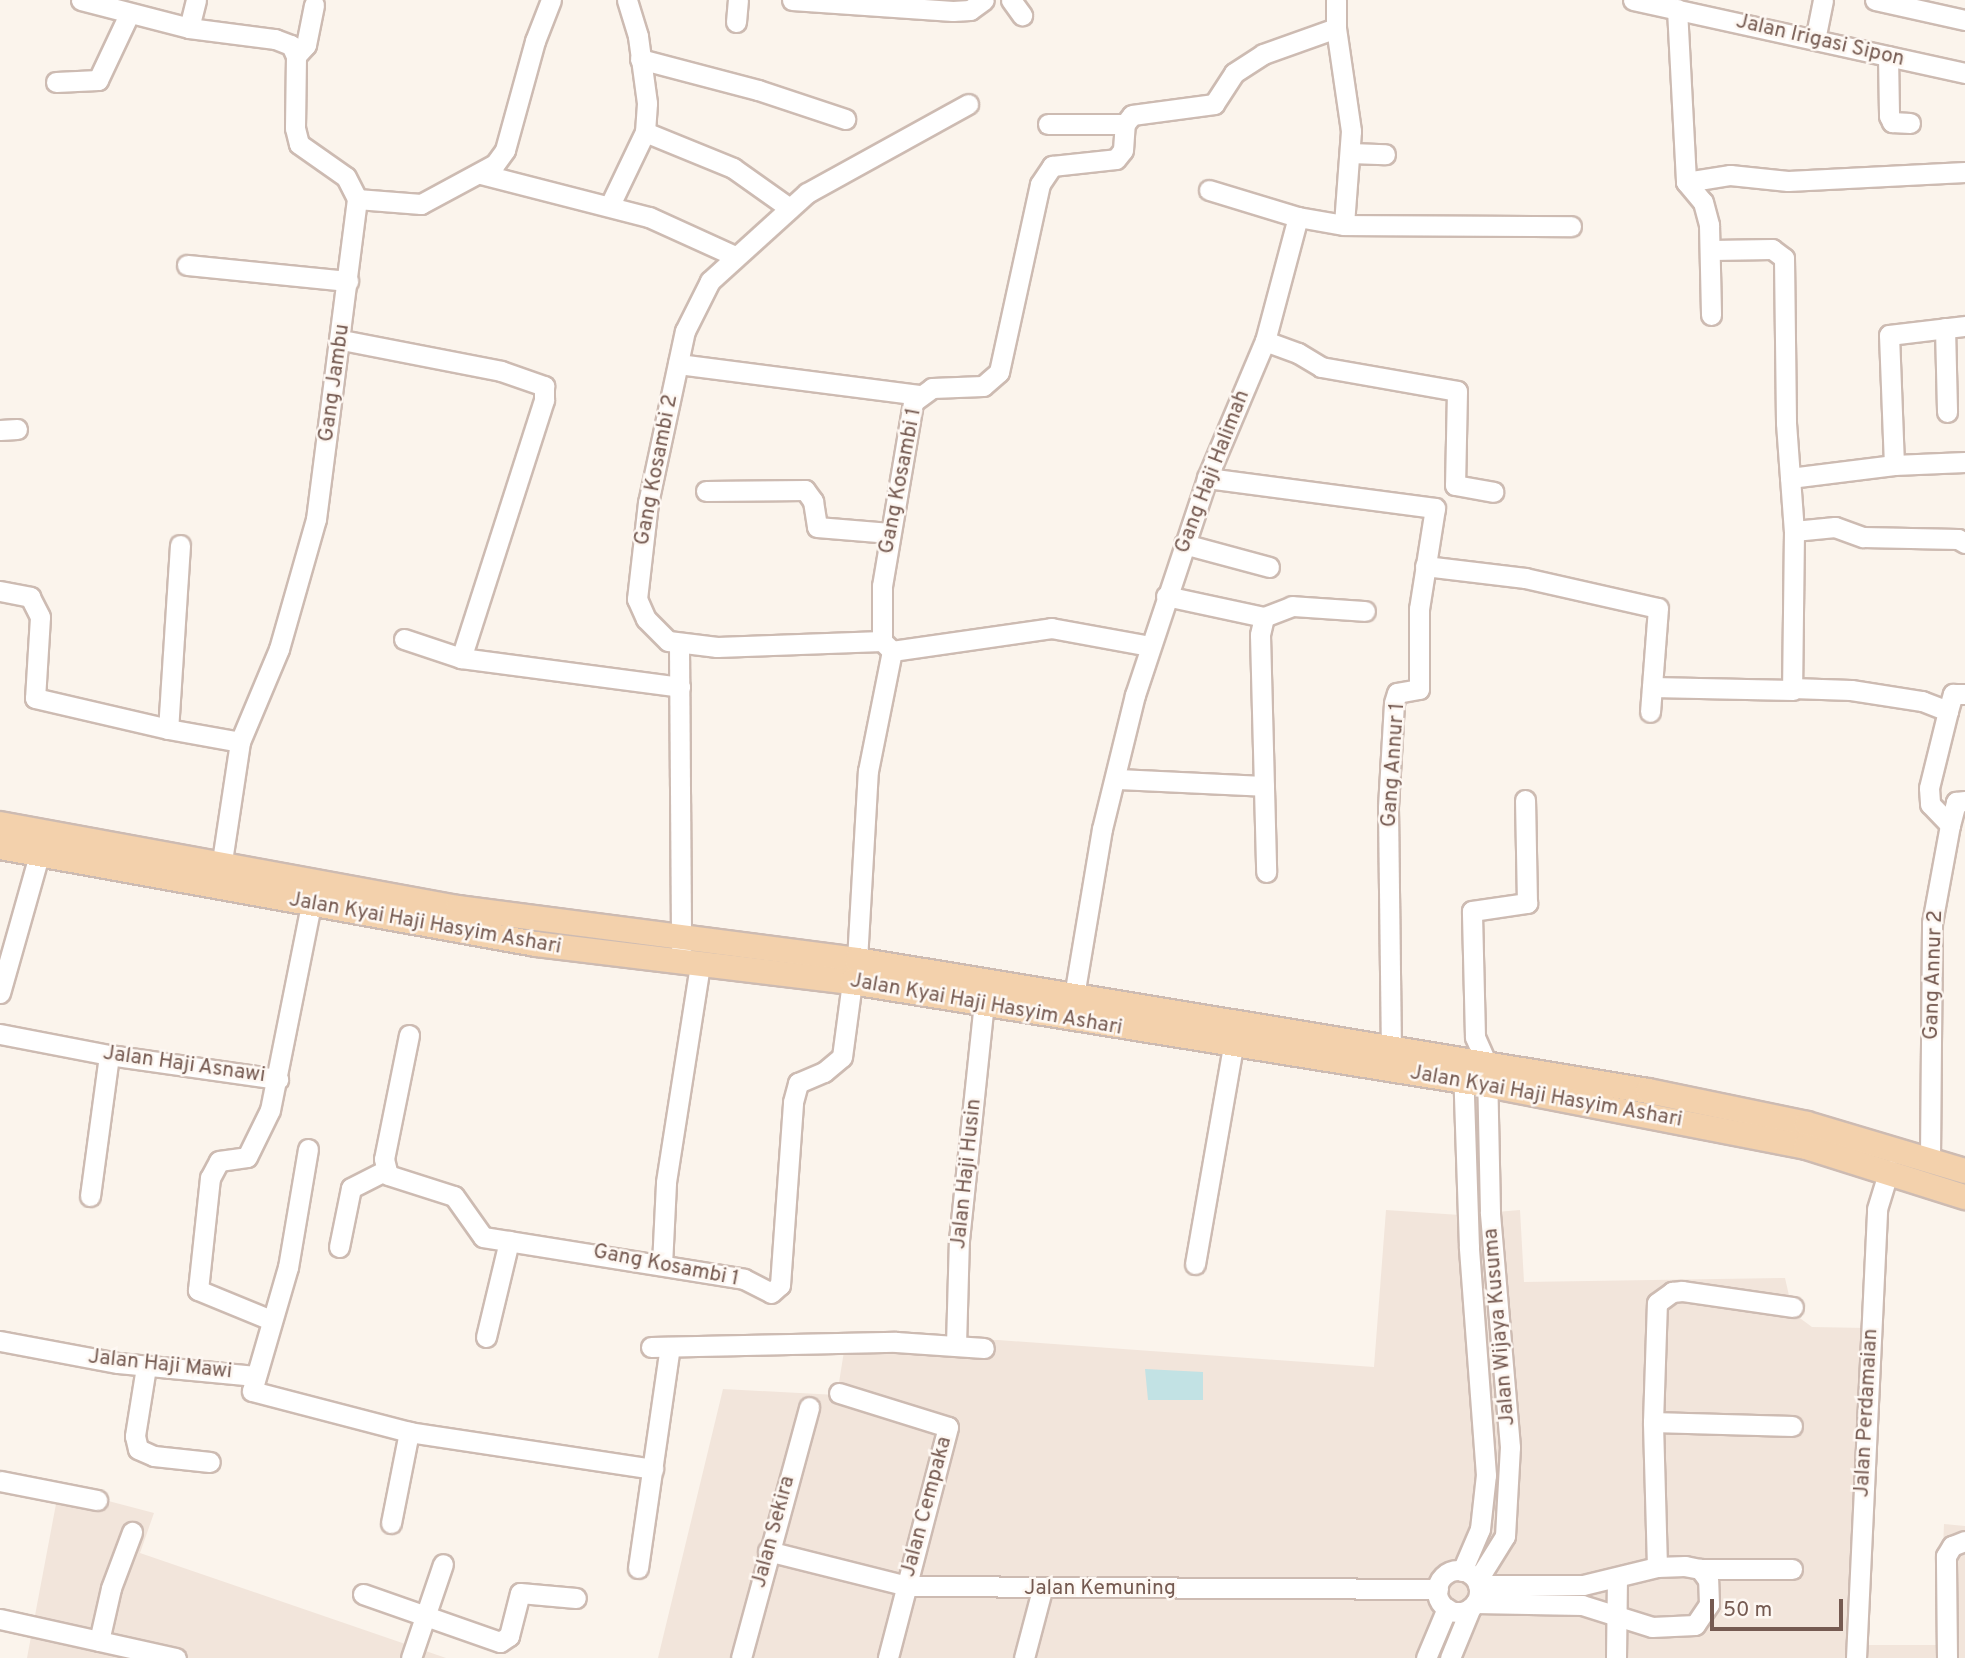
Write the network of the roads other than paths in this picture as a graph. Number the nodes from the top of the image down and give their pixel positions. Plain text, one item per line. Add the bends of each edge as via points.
1 (82, 0) edge
2 (196, 0) edge
3 (551, 0) edge
4 (628, 0) edge
5 (738, 0) edge
6 (792, 0) edge
7 (984, 0) edge
8 (1336, 0) edge
9 (1633, 0) edge
10 (1875, 0) edge
11 (1823, 1) edge
12 (314, 5) dead end
13 (1677, 9) junction
14 (129, 14) junction
15 (1965, 20) edge
16 (736, 22) dead end
17 (190, 28) junction
18 (1336, 28) junction
19 (1816, 33) junction
20 (296, 56) junction
21 (1888, 56) junction
22 (640, 59) junction
23 (1965, 73) edge
24 (56, 82) dead end
25 (968, 104) dead end
26 (845, 119) dead end
27 (1910, 123) dead end
28 (1048, 124) dead end
29 (1125, 124) junction
30 (645, 132) junction
31 (1350, 153) junction
32 (1385, 154) dead end
33 (1965, 172) edge
34 (481, 174) junction
35 (1686, 181) junction
36 (1209, 190) dead end
37 (357, 199) junction
38 (610, 205) junction
39 (788, 207) junction
40 (1298, 217) junction
41 (1344, 225) junction
42 (1571, 226) dead end
43 (1712, 250) junction
44 (735, 256) junction
45 (187, 265) dead end
46 (348, 281) junction
47 (1710, 315) dead end
48 (1965, 326) edge
49 (1945, 328) junction
50 (342, 340) junction
51 (1265, 341) junction
52 (678, 363) junction
53 (919, 395) junction
54 (1947, 412) dead end
55 (1965, 462) edge
56 (1895, 465) junction
57 (1207, 478) junction
58 (1790, 478) junction
59 (706, 491) dead end
60 (1493, 492) dead end
61 (1794, 531) junction
62 (890, 533) junction
63 (1184, 544) junction
64 (1965, 544) edge
65 (180, 545) dead end
66 (1425, 566) junction
67 (1269, 567) dead end
68 (0, 591) edge
69 (1166, 596) junction
70 (1365, 611) dead end
71 (1264, 617) junction
72 (404, 639) dead end
73 (679, 646) junction
74 (887, 646) junction
75 (1150, 646) junction
76 (461, 658) junction
77 (680, 687) junction
78 (1652, 687) junction
79 (1793, 690) junction
80 (1965, 694) edge
81 (1948, 711) junction
82 (1650, 712) dead end
83 (168, 729) junction
84 (240, 742) junction
85 (1117, 779) junction
86 (1264, 786) junction
87 (1525, 800) dead end
88 (1965, 801) edge
89 (0, 824) edge
90 (1950, 825) junction
91 (0, 846) edge
92 (39, 855) junction
93 (221, 867) junction
94 (1266, 872) dead end
95 (311, 905) junction
96 (688, 954) junction
97 (854, 971) junction
98 (0, 993) edge
99 (1074, 996) junction
100 (984, 1004) junction
101 (0, 1034) edge
102 (409, 1034) dead end
103 (1475, 1037) junction
104 (1233, 1047) junction
105 (1391, 1047) junction
106 (109, 1055) junction
107 (1463, 1070) junction
108 (1488, 1074) junction
109 (278, 1079) junction
110 (308, 1149) dead end
111 (1930, 1158) junction
112 (1889, 1170) junction
113 (384, 1171) junction
114 (1965, 1171) edge
115 (90, 1196) dead end
116 (1965, 1197) edge
117 (509, 1241) junction
118 (1492, 1243) junction
119 (339, 1247) dead end
120 (1469, 1247) junction
121 (1195, 1264) dead end
122 (662, 1265) junction
123 (1793, 1307) dead end
124 (271, 1320) junction
125 (486, 1337) dead end
126 (0, 1341) edge
127 (956, 1345) junction
128 (984, 1348) dead end
129 (146, 1367) junction
130 (255, 1376) junction
131 (839, 1393) dead end
132 (808, 1407) dead end
133 (1653, 1422) junction
134 (1793, 1426) dead end
135 (409, 1432) junction
136 (210, 1462) dead end
137 (653, 1469) junction
138 (0, 1481) edge
139 (97, 1500) dead end
140 (391, 1523) dead end
141 (132, 1532) dead end
142 (1965, 1541) edge
143 (768, 1551) junction
144 (443, 1564) dead end
145 (1657, 1567) junction
146 (638, 1568) dead end
147 (1700, 1569) junction
148 (1792, 1569) dead end
149 (1617, 1579) junction
150 (907, 1586) junction
151 (1438, 1588) junction
152 (1473, 1589) junction
153 (1042, 1590) junction
154 (363, 1594) dead end
155 (576, 1598) dead end
156 (1447, 1608) junction
157 (1617, 1617) junction
158 (424, 1618) junction
159 (0, 1619) edge
160 (99, 1641) junction
161 (1953, 1651) edge
162 (118, 1652) edge
163 (170, 1657) edge
164 (411, 1658) edge
165 (741, 1658) edge
166 (888, 1658) edge
167 (1024, 1658) edge
168 (1426, 1658) edge
169 (1450, 1658) edge
170 (1616, 1658) edge
171 (1856, 1658) edge

1 - 14 street
2 - 17 street
3 - 34 street via 505,150
4 - 22 street
5 - 16 street
6 - 7 street via 953,11 970,10
8 - 18 street
9 - 13 street, Jalan Irigasi Sipon
10 - 15 street
11 - 19 street
12 - 20 street via 306,45
13 - 19 street, Jalan Irigasi Sipon
13 - 35 street
14 - 17 street
14 - 24 street via 98,80
17 - 20 street via 275,39 291,46
18 - 29 street via 1263,54 1234,73 1214,104 1138,113
18 - 31 street via 1352,131
19 - 21 street, Jalan Irigasi Sipon
20 - 37 street via 299,144 346,177
21 - 23 street, Jalan Irigasi Sipon
21 - 27 street via 1889,116 1892,122
22 - 26 street
22 - 30 street via 647,103
25 - 39 street, Gang Kosambi 2 via 875,152
28 - 29 street
29 - 53 street, Gang Kosambi 1 via 1123,150 1116,159 1058,162 1040,184 999,372 993,381 983,386 932,388
30 - 38 street
30 - 39 street via 733,168
31 - 32 street
31 - 41 street
33 - 35 street via 1788,181 1730,175
34 - 37 street via 411,206
34 - 38 street
35 - 43 street via 1703,202
36 - 40 street
37 - 46 street, Gang Jambu
38 - 44 street
39 - 44 street, Gang Kosambi 2
40 - 41 street
40 - 51 street, Gang Haji Halimah
41 - 42 street
43 - 47 street
43 - 58 street via 1772,249 1784,257
44 - 52 street, Gang Kosambi 2 via 696,303
45 - 46 street
46 - 50 street, Gang Jambu
48 - 49 street
49 - 54 street
49 - 56 street via 1891,333 1888,338
50 - 76 street via 501,371 544,386 544,400
50 - 84 street, Gang Jambu via 326,415 316,519 278,649
51 - 57 street, Gang Haji Halimah
51 - 60 street via 1321,367 1457,391 1455,485
52 - 53 street
52 - 73 street, Gang Kosambi 2 via 648,503 637,583 641,612 657,632
53 - 62 street, Gang Kosambi 1 via 911,410
55 - 56 street
56 - 58 street
57 - 63 street, Gang Haji Halimah
57 - 66 street, Gang Annur 1 via 1432,505 1436,515
58 - 61 street
59 - 62 street via 805,491 813,500 817,527
61 - 64 street via 1835,527 1863,537 1958,538
61 - 79 street
62 - 74 street, Gang Kosambi 1 via 882,586
63 - 67 street
63 - 69 street, Gang Haji Halimah
65 - 83 street
66 - 78 street via 1525,578 1657,607
66 - 105 street, Gang Annur 1 via 1419,609 1419,689 1397,693 1394,703 1388,808
68 - 83 street via 30,597 40,617 35,698
69 - 71 street
69 - 75 street, Gang Haji Halimah
70 - 71 street via 1292,606
71 - 86 street via 1260,635
72 - 76 street
73 - 74 street
73 - 77 street
74 - 75 street via 1051,628
74 - 97 street, Gang Kosambi 1 via 868,771
75 - 85 street, Gang Haji Halimah
76 - 77 street
77 - 96 street
78 - 79 street via 1762,685
78 - 82 street
79 - 81 street via 1852,690 1922,701
80 - 81 street via 1953,694
81 - 90 street via 1929,788 1930,804
83 - 84 street
84 - 93 street, Gang Jambu
85 - 86 street
85 - 99 street, Gang Haji Halimah via 1102,829
86 - 94 street
87 - 103 street via 1527,902 1472,911
88 - 90 street, Gang Annur 2 via 1956,802
89 - 93 main road, Jalan Kyai Haji Hasyim Ashari
90 - 111 street, Gang Annur 2 via 1932,923
91 - 92 main road, Jalan Kyai Haji Hasyim Ashari
92 - 95 main road, Jalan Kyai Haji Hasyim Ashari
92 - 98 street
93 - 96 main road, Jalan Kyai Haji Hasyim Ashari via 548,922
95 - 96 main road, Jalan Kyai Haji Hasyim Ashari via 536,944
95 - 109 street, Jalan Haji Asnawi
96 - 97 main road, Jalan Kyai Haji Hasyim Ashari
96 - 122 street
97 - 99 main road, Jalan Kyai Haji Hasyim Ashari
97 - 100 main road, Jalan Kyai Haji Hasyim Ashari
97 - 122 street, Gang Kosambi 1 via 842,1057 824,1072 799,1083 793,1102 780,1284 771,1293 761,1292 744,1279
99 - 105 main road, Jalan Kyai Haji Hasyim Ashari
100 - 104 main road, Jalan Kyai Haji Hasyim Ashari
100 - 127 street, Jalan Haji Husin via 959,1240
101 - 106 street, Jalan Haji Asnawi
102 - 113 street
103 - 107 street
103 - 108 street
104 - 107 main road, Jalan Kyai Haji Hasyim Ashari
104 - 121 street
105 - 107 main road, Jalan Kyai Haji Hasyim Ashari
106 - 109 street, Jalan Haji Asnawi
106 - 115 street
107 - 108 main road, Jalan Kyai Haji Hasyim Ashari
107 - 120 street, Jalan Wijaya Kusuma
108 - 111 main road, Jalan Kyai Haji Hasyim Ashari via 1705,1102
108 - 112 main road, Jalan Kyai Haji Hasyim Ashari
108 - 118 street, Jalan Wijaya Kusuma
109 - 124 street via 270,1110 249,1154 219,1161 210,1178 198,1290
110 - 124 street, Jalan Haji Mawi via 288,1267
111 - 114 main road, Jalan Kyai Haji Hasyim Ashari
112 - 116 main road, Jalan Kyai Haji Hasyim Ashari
112 - 171 street, Jalan Perdamaian via 1877,1209
113 - 117 street, Gang Kosambi 1 via 393,1178 446,1191 454,1196 477,1234
113 - 119 street via 351,1188
117 - 122 street, Gang Kosambi 1
117 - 125 street
118 - 120 street
118 - 152 street, Jalan Wijaya Kusuma via 1508,1390 1510,1503 1505,1536
120 - 152 street, Jalan Wijaya Kusuma via 1486,1475
123 - 133 street via 1682,1291 1662,1297 1654,1312
124 - 130 street, Jalan Haji Mawi
126 - 129 street, Jalan Haji Mawi
127 - 128 street
127 - 137 street via 660,1347
129 - 130 street, Jalan Haji Mawi
129 - 136 street via 135,1436 138,1449 154,1456
130 - 135 street via 254,1393
131 - 150 street, Jalan Cempaka via 948,1427
132 - 143 street, Jalan Sekira
133 - 134 street
133 - 145 street
135 - 137 street
135 - 140 street
137 - 146 street
138 - 139 street
141 - 160 street via 111,1588
142 - 161 street via 1952,1546 1946,1556
143 - 150 street, Jalan Kemuning
143 - 165 street, Jalan Sekira
144 - 158 street
145 - 147 street
145 - 149 street
147 - 148 street
147 - 157 street via 1709,1580 1709,1604 1695,1625 1652,1627
149 - 152 street via 1583,1585
149 - 157 street
150 - 153 street, Jalan Kemuning
150 - 166 street, Jalan Cempaka
151 - 152 street via 1446,1574
151 - 153 street, Jalan Kemuning
151 - 156 street
152 - 156 street via 1459,1612
152 - 157 street via 1582,1605
152 - 169 street, Jalan Wijaya Kusuma
153 - 167 street
154 - 158 street
155 - 158 street via 520,1593 504,1641
156 - 168 street
157 - 170 street
158 - 164 street
159 - 160 street
160 - 162 street
162 - 163 street

